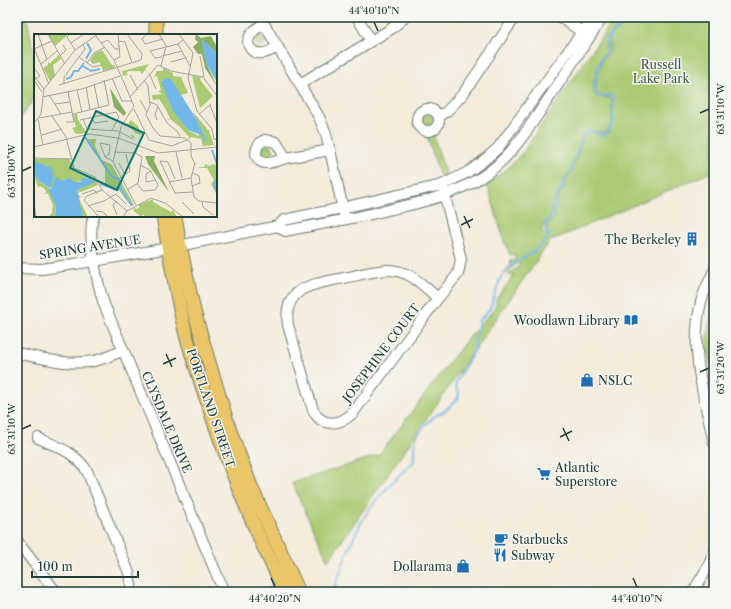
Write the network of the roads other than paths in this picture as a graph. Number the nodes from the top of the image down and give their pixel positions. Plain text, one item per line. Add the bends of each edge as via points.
1 (156, 17) edge
2 (357, 17) edge
3 (405, 17) edge
4 (516, 17) edge
5 (560, 17) edge
6 (593, 17) edge
7 (603, 17) edge
8 (262, 20) edge
9 (156, 34) edge
10 (586, 34) junction
11 (371, 41) junction
12 (278, 47) junction
13 (300, 84) junction
14 (439, 117) dead end
15 (330, 150) junction
16 (286, 158) dead end
17 (442, 185) junction
18 (446, 196) junction
19 (342, 208) junction
20 (94, 217) edge
21 (163, 217) edge
22 (175, 217) edge
23 (345, 220) junction
24 (278, 226) junction
25 (174, 247) junction
26 (94, 261) junction
27 (17, 268) edge
28 (714, 271) edge
29 (438, 298) junction
30 (123, 351) junction
31 (17, 353) edge
32 (38, 438) dead end
33 (714, 443) edge
34 (17, 541) edge
35 (714, 552) edge
36 (287, 589) edge
37 (56, 592) edge
38 (132, 592) edge
39 (224, 592) edge
40 (693, 592) edge

1 - 9 main road
2 - 11 street
3 - 11 street
4 - 14 street via 464,94
5 - 10 street
6 - 10 street
7 - 10 street
8 - 12 street
8 - 12 street via 250,34 249,46 252,51 258,53
10 - 17 street via 498,148 468,172
10 - 18 street via 511,151 481,178
11 - 13 street
12 - 13 street
13 - 15 street via 319,117
15 - 16 street
15 - 19 street
17 - 18 street, JOSEPHINE COURT
17 - 19 street
18 - 23 street
18 - 29 street, JOSEPHINE COURT via 462,259 458,274
19 - 23 street
19 - 24 street via 284,220
20 - 26 street, CLYSDALE DRIVE via 91,229
21 - 25 main road, PORTLAND STREET
22 - 25 main road, PORTLAND STREET
23 - 24 street via 285,230
24 - 25 street, SPRING AVENUE
25 - 26 street, SPRING AVENUE
25 - 36 main road, PORTLAND STREET via 230,431
26 - 27 street, SPRING AVENUE via 42,269
26 - 30 street, CLYSDALE DRIVE via 99,289
28 - 33 street via 701,302 696,333 701,382
29 - 29 street, JOSEPHINE COURT via 413,277 392,270 309,285 298,292 287,309 288,325 313,410 318,417 327,422 337,423 353,413
30 - 31 street via 80,363
30 - 39 street, CLYSDALE DRIVE
32 - 38 street via 66,451 81,462 87,471 129,573
34 - 37 street
35 - 40 street

